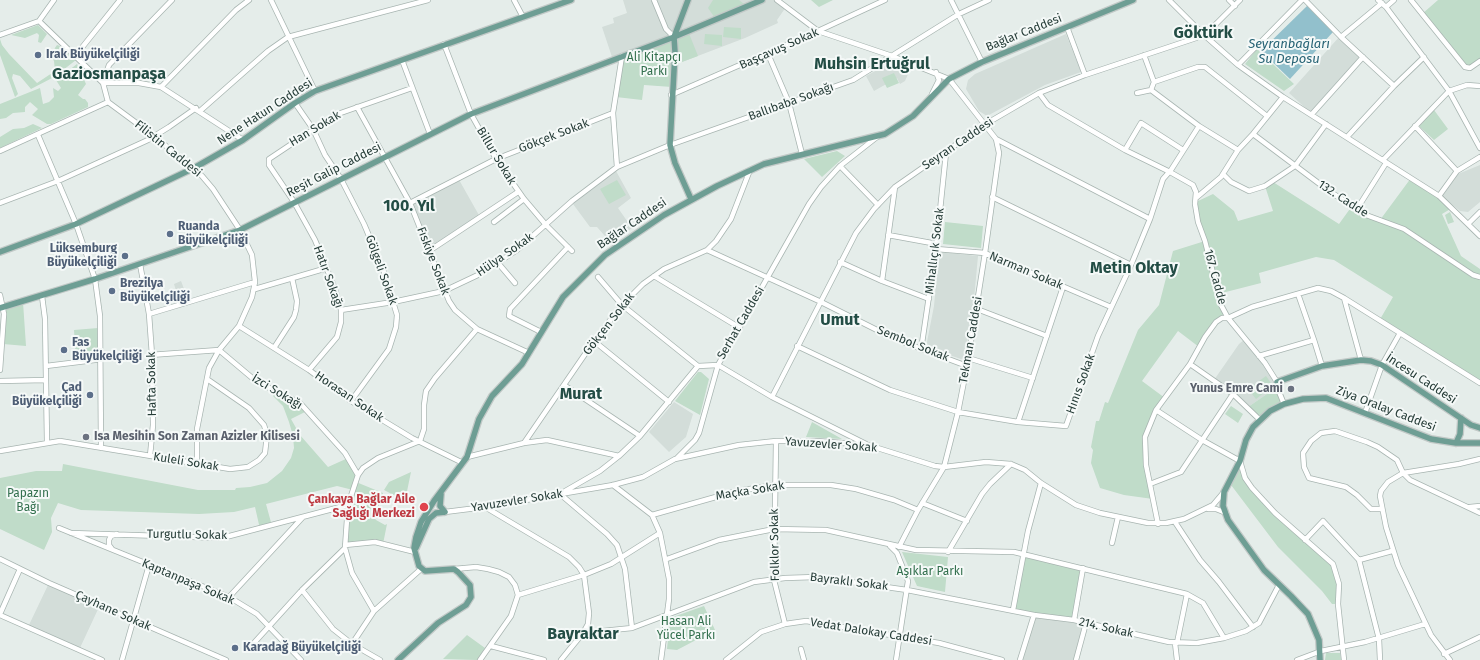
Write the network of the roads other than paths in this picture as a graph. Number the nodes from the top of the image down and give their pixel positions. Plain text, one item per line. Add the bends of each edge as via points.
1 (54, 0) edge
2 (120, 0) edge
3 (172, 0) edge
4 (249, 0) edge
5 (271, 0) edge
6 (426, 0) edge
7 (514, 0) edge
8 (571, 0) edge
9 (654, 0) edge
10 (688, 0) edge
11 (762, 0) edge
12 (777, 0) edge
13 (885, 0) edge
14 (952, 0) edge
15 (989, 0) edge
16 (1133, 0) edge
17 (1169, 0) edge
18 (1229, 0) edge
19 (1240, 0) edge
20 (1303, 0) edge
21 (1394, 0) edge
22 (1411, 0) edge
23 (1125, 2) edge
24 (1382, 3) edge
25 (1235, 6) junction
26 (959, 14) junction
27 (523, 16) junction
28 (39, 21) junction
29 (1068, 28) junction
30 (818, 32) junction
31 (1203, 34) junction
32 (0, 35) edge
33 (288, 37) junction
34 (674, 37) junction
35 (1341, 37) junction
36 (444, 44) junction
37 (768, 54) junction
38 (76, 55) junction
39 (1144, 55) junction
40 (622, 56) junction
41 (892, 56) junction
42 (1424, 57) junction
43 (1363, 58) junction
44 (402, 60) junction
45 (1480, 61) edge
46 (982, 62) junction
47 (1238, 65) junction
48 (936, 72) junction
49 (1085, 75) junction
50 (949, 79) junction
51 (1154, 82) junction
52 (103, 83) junction
53 (1394, 86) junction
54 (1480, 86) edge
55 (161, 87) junction
56 (412, 88) junction
57 (1151, 90) junction
58 (315, 91) junction
59 (1449, 91) junction
60 (1137, 93) dead end
61 (1039, 94) junction
62 (672, 95) junction
63 (1284, 97) junction
64 (931, 98) junction
65 (108, 102) junction
66 (295, 103) junction
67 (789, 103) junction
68 (357, 107) junction
69 (198, 109) junction
70 (613, 113) junction
71 (471, 114) junction
72 (1312, 114) junction
73 (1267, 116) junction
74 (1326, 124) junction
75 (984, 125) junction
76 (1199, 126) junction
77 (1415, 126) junction
78 (312, 129) junction
79 (38, 134) junction
80 (430, 134) junction
81 (1254, 134) junction
82 (154, 136) junction
83 (877, 137) junction
84 (1347, 137) junction
85 (996, 139) junction
86 (243, 140) junction
87 (670, 145) junction
88 (1480, 148) edge
89 (1125, 150) junction
90 (1183, 150) junction
91 (1238, 150) junction
92 (0, 151) edge
93 (946, 153) junction
94 (802, 154) junction
95 (386, 156) junction
96 (1480, 157) edge
97 (496, 160) junction
98 (1384, 161) junction
99 (840, 166) junction
100 (1295, 166) junction
101 (617, 167) junction
102 (194, 168) junction
103 (750, 170) junction
104 (1457, 171) junction
105 (1170, 172) junction
106 (1223, 174) junction
107 (341, 179) junction
108 (58, 181) junction
109 (895, 187) junction
110 (518, 192) junction
111 (1439, 196) junction
112 (992, 197) junction
113 (1196, 198) junction
114 (524, 199) junction
115 (691, 199) junction
116 (294, 202) junction
117 (410, 202) junction
118 (0, 203) edge
119 (878, 205) junction
120 (1357, 209) junction
121 (1480, 212) edge
122 (1150, 219) junction
123 (494, 222) dead end
124 (76, 224) junction
125 (1468, 224) junction
126 (546, 225) junction
127 (240, 230) junction
128 (888, 235) junction
129 (1480, 236) edge
130 (936, 246) junction
131 (568, 247) junction
132 (707, 250) junction
133 (429, 251) junction
134 (572, 251) dead end
135 (0, 252) edge
136 (985, 253) junction
137 (840, 262) junction
138 (498, 263) junction
139 (140, 264) junction
140 (1131, 265) junction
141 (327, 268) junction
142 (654, 276) junction
143 (598, 277) dead end
144 (767, 277) junction
145 (1480, 277) edge
146 (292, 278) junction
147 (95, 279) junction
148 (882, 281) junction
149 (255, 282) junction
150 (515, 283) dead end
151 (1063, 287) junction
152 (255, 289) junction
153 (444, 291) junction
154 (1298, 294) junction
155 (0, 295) edge
156 (42, 296) junction
157 (1344, 298) junction
158 (929, 299) junction
159 (819, 301) junction
160 (394, 302) junction
161 (622, 304) junction
162 (2, 307) edge
163 (1112, 307) junction
164 (977, 309) junction
165 (341, 310) junction
166 (149, 314) junction
167 (1228, 318) junction
168 (239, 326) junction
169 (740, 328) junction
170 (477, 329) junction
171 (541, 332) junction
172 (1400, 333) junction
173 (1047, 336) junction
174 (1314, 340) junction
175 (594, 341) junction
176 (797, 346) junction
177 (274, 348) junction
178 (219, 350) junction
179 (921, 350) junction
180 (529, 353) junction
181 (151, 355) junction
182 (1259, 356) junction
183 (968, 358) junction
184 (102, 360) junction
185 (1361, 360) junction
186 (1190, 364) junction
187 (718, 365) junction
188 (46, 366) junction
189 (698, 366) junction
190 (967, 366) junction
191 (1322, 366) junction
192 (1382, 366) junction
193 (0, 370) edge
194 (309, 370) junction
195 (1033, 378) junction
196 (207, 379) junction
197 (46, 380) junction
198 (0, 381) edge
199 (1277, 382) junction
200 (1480, 383) edge
201 (564, 385) junction
202 (1233, 394) junction
203 (772, 397) junction
204 (351, 401) junction
205 (669, 402) junction
206 (1284, 404) junction
207 (1156, 410) junction
208 (958, 412) junction
209 (1365, 413) junction
210 (1461, 418) junction
211 (1260, 420) junction
212 (1018, 422) junction
213 (1480, 428) edge
214 (640, 436) junction
215 (776, 440) junction
216 (1202, 440) junction
217 (420, 441) junction
218 (47, 442) junction
219 (524, 443) junction
220 (1456, 443) junction
221 (1480, 443) edge
222 (868, 445) junction
223 (102, 448) junction
224 (0, 451) edge
225 (150, 456) junction
226 (619, 456) junction
227 (467, 457) junction
228 (675, 459) junction
229 (1480, 459) edge
230 (1240, 461) junction
231 (463, 463) junction
232 (197, 464) junction
233 (1011, 464) junction
234 (944, 466) junction
235 (1403, 473) junction
236 (358, 475) junction
237 (1040, 483) junction
238 (1150, 484) junction
239 (613, 485) junction
240 (775, 485) junction
241 (444, 488) junction
242 (1224, 492) junction
243 (560, 494) junction
244 (922, 503) junction
245 (348, 505) junction
246 (1480, 506) edge
247 (486, 507) junction
248 (1469, 507) junction
249 (1207, 509) junction
250 (1382, 509) junction
251 (918, 510) junction
252 (445, 512) junction
253 (1480, 513) edge
254 (1226, 514) junction
255 (652, 515) junction
256 (303, 517) junction
257 (1118, 517) junction
258 (967, 521) junction
259 (1175, 522) junction
260 (1158, 524) junction
261 (59, 528) dead end
262 (774, 529) junction
263 (71, 532) junction
264 (124, 533) junction
265 (660, 533) junction
266 (1305, 540) junction
267 (1112, 543) dead end
268 (889, 545) junction
269 (345, 547) junction
270 (899, 547) junction
271 (1392, 551) junction
272 (117, 552) junction
273 (415, 552) junction
274 (948, 552) junction
275 (1025, 554) junction
276 (622, 557) junction
277 (0, 559) edge
278 (667, 559) junction
279 (1359, 560) junction
280 (148, 565) junction
281 (1083, 568) junction
282 (421, 569) junction
283 (454, 569) junction
284 (20, 570) junction
285 (584, 575) junction
286 (774, 580) junction
287 (1279, 584) junction
288 (302, 590) junction
289 (907, 590) junction
290 (518, 594) junction
291 (1187, 594) junction
292 (229, 597) junction
293 (1013, 610) junction
294 (374, 611) junction
295 (0, 615) edge
296 (1034, 615) junction
297 (667, 616) junction
298 (133, 620) junction
299 (1074, 620) junction
300 (1086, 623) junction
301 (785, 624) junction
302 (1425, 624) junction
303 (270, 626) junction
304 (1253, 627) junction
305 (632, 628) junction
306 (584, 633) junction
307 (901, 636) junction
308 (1480, 637) edge
309 (1224, 638) junction
310 (1379, 639) junction
311 (1176, 643) junction
312 (253, 644) dead end
313 (352, 644) junction
314 (491, 646) junction
315 (1343, 646) junction
316 (801, 648) dead end
317 (1321, 651) junction
318 (1444, 654) junction
319 (102, 660) edge
320 (122, 660) edge
321 (226, 660) edge
322 (301, 660) edge
323 (380, 660) edge
324 (398, 660) edge
325 (480, 660) edge
326 (544, 660) edge
327 (561, 660) edge
328 (661, 660) edge
329 (726, 660) edge
330 (804, 660) edge
331 (896, 660) edge
332 (1002, 660) edge
333 (1020, 660) edge
334 (1076, 660) edge
335 (1177, 660) edge
336 (1297, 660) edge
337 (1320, 660) edge
338 (1344, 660) edge
339 (1380, 660) edge
340 (1450, 660) edge

1 - 28 street
2 - 38 street
3 - 52 street via 109,65
4 - 55 street via 236,10
5 - 33 street
6 - 33 street
7 - 27 street
8 - 27 main road, Nene Hatun Caddesi
9 - 34 street via 666,29
10 - 34 main road
11 - 34 main road, Reşit Galip Caddesi
12 - 30 street
13 - 30 street, Başçavuş Sokak
14 - 26 street
15 - 26 street, Ballıbaba Sokağı
16 - 23 main road, Bağlar Caddesi
17 - 31 street
18 - 25 street
19 - 25 street, Seyran Caddesi
20 - 35 street
20 - 47 street
21 - 24 street
22 - 45 street via 1465,67 1470,68
23 - 29 main road, Bağlar Caddesi
24 - 35 street
24 - 42 street
25 - 31 street, Seyran Caddesi
26 - 41 street, Ballıbaba Sokağı
26 - 46 street
27 - 36 main road, Nene Hatun Caddesi
28 - 32 street
28 - 38 street
29 - 46 main road, Bağlar Caddesi
29 - 49 street
30 - 37 street, Başçavuş Sokak
30 - 41 street
31 - 39 street, Seyran Caddesi
31 - 47 street
33 - 58 street
33 - 69 street
34 - 40 main road, Reşit Galip Caddesi
34 - 62 main road
35 - 43 street
36 - 44 main road, Nene Hatun Caddesi
36 - 71 street, Billur Sokak
37 - 62 street, Başçavuş Sokak
37 - 67 street
38 - 52 street
39 - 49 street, Seyran Caddesi
39 - 51 street
40 - 70 street
40 - 71 main road, Reşit Galip Caddesi
41 - 48 street
41 - 67 street, Ballıbaba Sokağı via 853,80
42 - 53 street
42 - 59 street
43 - 53 street
43 - 72 street
44 - 56 street
44 - 58 main road, Nene Hatun Caddesi
46 - 50 main road, Bağlar Caddesi
47 - 63 street
48 - 50 street
48 - 64 street, Bağlar Caddesi via 938,82
49 - 61 street, Seyran Caddesi
50 - 64 main road, Bağlar Caddesi
50 - 75 street
51 - 57 street
51 - 73 street via 1205,67
52 - 55 street via 139,83
52 - 65 street
53 - 84 street
54 - 59 street via 1466,85
55 - 69 street
56 - 68 street, Han Sokak
56 - 80 street
57 - 60 street
57 - 76 street
58 - 66 main road, Nene Hatun Caddesi
59 - 77 street
59 - 88 street
61 - 75 street, Seyran Caddesi
61 - 89 street, 167. Cadde via 1048,105
62 - 87 main road
63 - 72 street
63 - 73 street
64 - 83 main road, Bağlar Caddesi via 905,122
65 - 79 street
65 - 82 street, Filistin Caddesi
66 - 78 street, Gölgeli Sokak
66 - 86 main road, Nene Hatun Caddesi
67 - 87 street, Ballıbaba Sokağı
67 - 94 street
68 - 78 street, Han Sokak via 335,115
68 - 95 street, Fıskiye Sokak
69 - 82 street
69 - 86 street
70 - 97 street, Gökçek Sokak
70 - 101 street
71 - 80 main road, Reşit Galip Caddesi
71 - 97 street, Billur Sokak
72 - 74 street
73 - 81 street
74 - 84 street
74 - 100 street
75 - 85 street
75 - 93 street, Seyran Caddesi
76 - 90 street, Hınıs Sokak
76 - 91 street
77 - 98 street
77 - 104 street
78 - 107 street, Gölgeli Sokak
78 - 116 street, Han Sokak via 271,156 268,162
79 - 92 street
79 - 108 street
80 - 95 main road, Reşit Galip Caddesi
81 - 91 street
81 - 100 street, 132. Cadde
82 - 102 street, Filistin Caddesi
82 - 108 street
83 - 94 main road, Bağlar Caddesi
83 - 99 street, Serhat Caddesi
84 - 98 street
85 - 112 street, Tekman Caddesi via 998,153
85 - 122 street
86 - 102 main road, Nene Hatun Caddesi
87 - 101 street, Hülya Sokak
87 - 115 main road
89 - 90 street via 1141,123
89 - 105 street, 167. Cadde
90 - 105 street, Hınıs Sokak
91 - 106 street
93 - 109 street, Seyran Caddesi
93 - 130 street, Mihallıçık Sokak
94 - 103 main road, Bağlar Caddesi
95 - 107 main road, Reşit Galip Caddesi
95 - 117 street, Fıskiye Sokak
96 - 104 street
97 - 110 street, Billur Sokak
97 - 117 street, Gökçek Sokak
98 - 111 street
98 - 120 street
99 - 119 street
99 - 144 street, Serhat Caddesi via 809,204
100 - 106 street via 1273,182 1249,191 1231,182
100 - 120 street, 132. Cadde
101 - 126 street, Hülya Sokak via 572,201
102 - 124 main road, Nene Hatun Caddesi
102 - 127 street, Filistin Caddesi via 213,189
103 - 115 main road, Bağlar Caddesi
103 - 132 street, Gökçen Sokak via 731,219 716,242
104 - 111 street
105 - 113 street, 167. Cadde via 1193,185
105 - 122 street, Hınıs Sokak via 1163,179
106 - 113 street
107 - 116 main road, Reşit Galip Caddesi
107 - 160 street, Gölgeli Sokak via 383,269
108 - 118 street
108 - 124 street
109 - 119 street, Seyran Caddesi
109 - 128 street
110 - 114 street, Billur Sokak
110 - 133 street
111 - 125 street
112 - 136 street, Tekman Caddesi
112 - 140 street
113 - 167 street, 167. Cadde via 1198,222 1221,305
114 - 123 street
114 - 126 street, Billur Sokak
115 - 171 main road, Bağlar Caddesi via 643,228 606,255 563,297
116 - 127 main road, Reşit Galip Caddesi
116 - 141 street, Hatır Sokağı
117 - 133 street, Fıskiye Sokak
119 - 137 street, Seyran Caddesi via 856,233
120 - 145 street, 132. Cadde via 1374,219 1404,228 1473,275
121 - 125 street
122 - 140 street, Hınıs Sokak
124 - 135 main road, Nene Hatun Caddesi
124 - 147 street
125 - 129 street
126 - 131 street, Billur Sokak
126 - 138 street, Hülya Sokak
127 - 139 main road, Reşit Galip Caddesi
127 - 149 street, Filistin Caddesi via 252,255
128 - 130 street, Narman Sokak
128 - 148 street
130 - 136 street, Narman Sokak
130 - 158 street, Mihallıçık Sokak
131 - 134 street, Billur Sokak
131 - 171 street via 510,309 509,316
132 - 142 street, Gökçen Sokak via 675,263
132 - 144 street, Sembol Sokak
133 - 153 street, Fıskiye Sokak
136 - 151 street, Narman Sokak
136 - 164 street, Tekman Caddesi
137 - 148 street
137 - 159 street, Seyran Caddesi
138 - 150 street
138 - 153 street, Hülya Sokak
139 - 147 main road, Reşit Galip Caddesi
139 - 166 street, Hafta Sokak
140 - 163 street, Hınıs Sokak
141 - 146 street
141 - 165 street, Hatır Sokağı
142 - 161 street, Gökçen Sokak
142 - 169 street
143 - 161 street
144 - 159 street, Sembol Sokak
144 - 169 street, Serhat Caddesi
146 - 152 street
146 - 177 street via 297,301 296,310
147 - 156 main road, Reşit Galip Caddesi
147 - 184 street
148 - 158 street
149 - 152 street, Filistin Caddesi
149 - 166 street
151 - 163 street, Narman Sokak
151 - 173 street
152 - 168 street, Filistin Caddesi
153 - 160 street, Hülya Sokak
153 - 170 street, Fıskiye Sokak via 455,310
154 - 157 street via 1318,288
154 - 167 street
154 - 174 street
155 - 162 street
156 - 162 main road, Reşit Galip Caddesi
156 - 188 street
157 - 172 street
157 - 185 street
158 - 179 street, Mihallıçık Sokak
159 - 176 street, Seyran Caddesi
159 - 179 street, Sembol Sokak
160 - 165 street, Hülya Sokak
160 - 204 street, Gölgeli Sokak via 397,315 394,338 377,367
161 - 175 street, Gökçen Sokak
161 - 189 street
162 - 193 street via 4,332
163 - 212 street, Hınıs Sokak via 1098,336 1066,426
164 - 173 street
164 - 183 street, Tekman Caddesi
165 - 194 street, Hatır Sokağı via 337,337
166 - 181 street, Hafta Sokak
167 - 182 street, 167. Cadde
167 - 186 street via 1222,318 1211,327
168 - 177 street, Horasan Sokak
168 - 178 street, Filistin Caddesi
169 - 187 street, Serhat Caddesi
170 - 180 street, Fıskiye Sokak
170 - 217 street via 426,391 424,429
171 - 180 main road, Bağlar Caddesi
172 - 192 street
172 - 200 street
173 - 195 street
174 - 182 street
174 - 191 street
175 - 201 street, Gökçen Sokak
175 - 205 street
176 - 203 street, Seyran Caddesi
176 - 208 street, Hınıs Sokak via 890,390
177 - 194 street, Horasan Sokak
178 - 181 street
178 - 196 street, Filistin Caddesi
178 - 236 street, İzci Sokağı via 257,382 300,403 345,453
179 - 190 street, Sembol Sokak
180 - 227 main road, Bağlar Caddesi via 487,404 479,419
181 - 225 street, Hafta Sokak via 153,418
182 - 199 street, 167. Cadde
183 - 190 street, Tekman Caddesi
183 - 195 street
184 - 188 street
184 - 223 street
185 - 191 main road, İncesu Caddesi
185 - 192 main road, İncesu Caddesi
186 - 202 street
186 - 207 street
187 - 189 street, Serhat Caddesi
187 - 203 street
187 - 228 street via 699,433
188 - 197 street
189 - 205 street
190 - 208 street, Tekman Caddesi
191 - 199 main road, İncesu Caddesi
192 - 209 street
192 - 210 main road, İncesu Caddesi
194 - 204 street, Horasan Sokak
195 - 212 street
196 - 232 street, Filistin Caddesi via 197,429
196 - 232 street, Kuleli Sokak via 258,416 264,425 267,445 259,460 248,467 230,469
197 - 198 street
197 - 218 street
199 - 206 street, 167. Cadde
201 - 214 street
201 - 219 street, Gökçen Sokak
202 - 211 street
202 - 216 street
203 - 222 street
204 - 217 street, Horasan Sokak
205 - 214 street
206 - 209 main road, Ziya Oralay Caddesi via 1303,399 1326,398
206 - 211 main road, Ziya Oralay Caddesi
207 - 216 street
207 - 238 street via 1145,437 1144,450
208 - 212 street, Hınıs Sokak
208 - 234 street, Tekman Caddesi
209 - 220 main road, Ziya Oralay Caddesi via 1415,434
210 - 213 main road, İncesu Caddesi
210 - 220 main road via 1460,434
211 - 230 main road, Ziya Oralay Caddesi via 1249,433
214 - 226 street
215 - 222 street, Yavuzevler Sokak
215 - 228 street, Yavuzevler Sokak
215 - 240 street, Folklor Sokak
216 - 230 street
216 - 238 street via 1181,472
217 - 231 street, Horasan Sokak
217 - 236 street via 378,458 363,468
218 - 223 street, Kuleli Sokak via 60,441
218 - 224 street, Kuleli Sokak
219 - 226 street via 547,440
219 - 227 street
220 - 221 main road, Ziya Oralay Caddesi
222 - 234 street, Yavuzevler Sokak via 935,466
223 - 225 street, Kuleli Sokak
225 - 232 street, Kuleli Sokak
226 - 243 street via 600,471
227 - 231 main road, Bağlar Caddesi
228 - 239 street, Yavuzevler Sokak via 643,477
229 - 235 street
230 - 242 main road, Ziya Oralay Caddesi
230 - 266 street via 1245,478 1252,488
231 - 241 main road, Bağlar Caddesi
233 - 234 street, Yavuzevler Sokak via 986,462
233 - 237 street, Yavuzevler Sokak via 1025,470
233 - 258 street via 990,484
234 - 244 street, Tekman Caddesi
235 - 248 street via 1410,480
235 - 250 street via 1383,486 1380,496
235 - 250 street via 1397,460 1378,447 1335,431 1320,433 1307,447 1304,453 1304,467 1309,478 1346,487 1371,509
236 - 245 street
237 - 257 street, Yavuzevler Sokak via 1076,505
237 - 275 street
238 - 260 street
239 - 243 street, Yavuzevler Sokak
239 - 255 street
240 - 251 street, Maçka Sokak via 831,485 856,489
240 - 255 street, Maçka Sokak via 736,491
240 - 262 street, Folklor Sokak
241 - 252 main road, Bağlar Caddesi via 439,502
241 - 273 main road, Bağlar Caddesi via 421,522
242 - 249 street
242 - 254 main road via 1222,503
243 - 247 street, Yavuzevler Sokak
243 - 276 street via 607,534 617,545
244 - 251 street, Tekman Caddesi
244 - 258 street
245 - 256 street, Turgutlu Sokak
245 - 269 street
246 - 248 street
247 - 252 street, Yavuzevler Sokak
247 - 285 street via 569,557 580,566
248 - 253 street
249 - 254 street via 1216,508
249 - 259 street, Yavuzevler Sokak
250 - 271 street
251 - 270 street, Tekman Caddesi
252 - 273 main road via 434,514 429,519
254 - 287 main road via 1252,555
255 - 265 street
256 - 264 street, Turgutlu Sokak via 222,538
256 - 292 street
257 - 260 street, Yavuzevler Sokak
257 - 267 street
258 - 274 street
259 - 260 street, Yavuzevler Sokak
259 - 304 street via 1200,560
261 - 263 street, Kaptanpaşa Sokak
262 - 268 street via 826,530
262 - 278 street via 719,540
262 - 286 street, Folklor Sokak
263 - 264 street, Turgutlu Sokak
263 - 272 street, Kaptanpaşa Sokak
264 - 272 street via 111,536 109,540 109,545
265 - 276 street
265 - 278 street
266 - 279 street via 1323,521
266 - 315 street via 1336,570
268 - 270 street
268 - 289 street via 902,562 908,581
269 - 273 street via 364,543 383,544
269 - 288 street
269 - 294 street via 352,573
270 - 274 street
271 - 279 street
271 - 302 street
272 - 280 street, Kaptanpaşa Sokak
273 - 282 main road
274 - 275 street
275 - 281 street
275 - 293 street
276 - 285 street
276 - 305 street
277 - 284 street, Çayhane Sokak
278 - 297 street via 670,579
279 - 310 street
280 - 292 street, Kaptanpaşa Sokak
280 - 298 street
281 - 291 street
281 - 299 street
282 - 283 main road
282 - 294 street
283 - 290 street via 476,567 499,572 509,577
283 - 324 main road via 470,585 470,601 438,623
284 - 295 street
284 - 298 street, Çayhane Sokak
285 - 290 street
285 - 306 street via 589,613
286 - 289 street, Bayraklı Sokak via 816,577
286 - 297 street, Bayraklı Sokak via 754,582 727,591
286 - 301 street, Folklor Sokak
287 - 304 street, 214. Sokak via 1262,619
287 - 317 main road via 1308,614
288 - 303 street
288 - 313 street via 333,629
289 - 293 street, 214. Sokak
289 - 307 street
290 - 314 street via 511,616
291 - 309 street via 1203,603
291 - 311 street
292 - 303 street, Kaptanpaşa Sokak via 257,614
293 - 296 street, 214. Sokak
294 - 313 street
295 - 319 street
296 - 299 street, 214. Sokak
296 - 333 street
297 - 305 street, Bayraklı Sokak
297 - 328 street
298 - 320 street
298 - 321 street, Çayhane Sokak
299 - 300 street, 214. Sokak
300 - 311 street, 214. Sokak
300 - 334 street
301 - 307 street, Vedat Dalokay Caddesi via 818,622
301 - 329 street, Vedat Dalokay Caddesi via 761,632
302 - 310 street
302 - 318 street
303 - 312 street
303 - 322 street, Kaptanpaşa Sokak
304 - 309 street, 214. Sokak
305 - 306 street, Bayraklı Sokak
306 - 327 street
307 - 331 street
307 - 332 street, Vedat Dalokay Caddesi
308 - 318 street
309 - 311 street, 214. Sokak via 1206,642
310 - 315 street
310 - 339 street
311 - 335 street
313 - 323 street
314 - 325 street
314 - 326 street
315 - 317 street
315 - 338 street
316 - 330 street
317 - 336 street
317 - 337 main road
318 - 340 street

